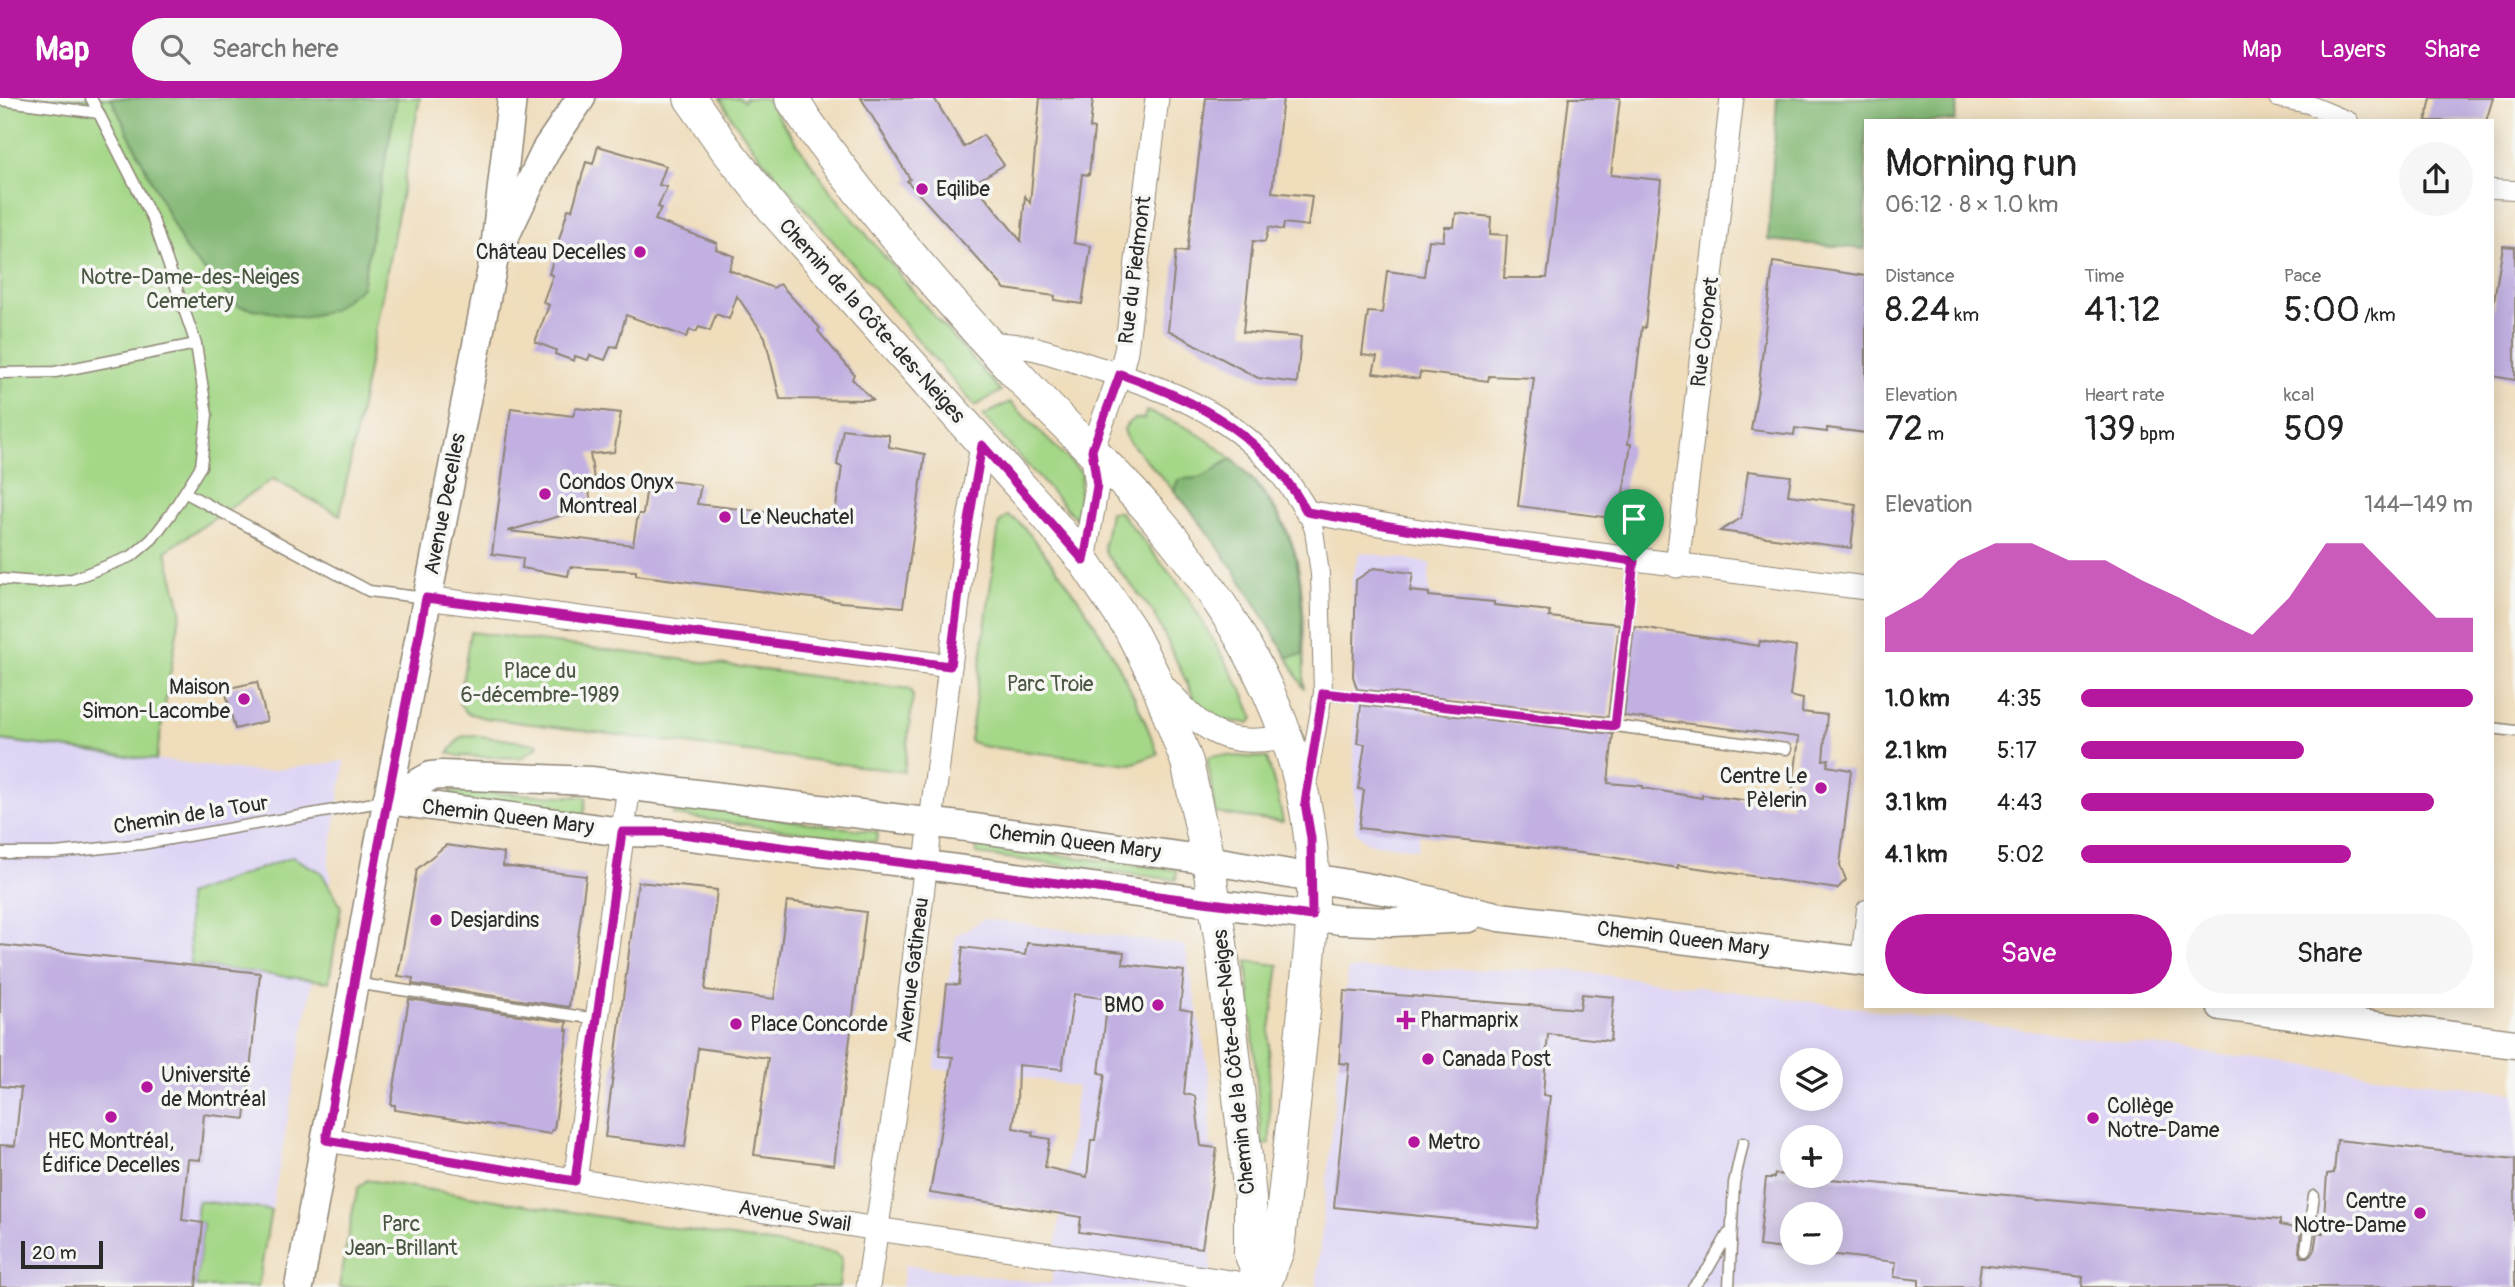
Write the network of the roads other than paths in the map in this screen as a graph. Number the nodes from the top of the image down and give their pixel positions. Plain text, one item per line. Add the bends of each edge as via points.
1 (91, 98) edge
2 (512, 98) edge
3 (581, 98) edge
4 (691, 98) edge
5 (791, 98) edge
6 (1157, 98) edge
7 (1732, 98) edge
8 (2278, 98) edge
9 (0, 100) edge
10 (99, 113) junction
11 (2344, 119) edge
12 (2494, 189) edge
13 (2515, 190) edge
14 (494, 258) junction
15 (988, 343) junction
16 (196, 344) junction
17 (0, 373) edge
18 (1120, 374) junction
19 (982, 445) junction
20 (1092, 450) junction
21 (186, 493) junction
22 (1307, 512) junction
23 (1084, 561) junction
24 (1634, 561) junction
25 (1677, 566) junction
26 (0, 579) edge
27 (1864, 588) edge
28 (426, 598) junction
29 (950, 666) junction
30 (1154, 676) junction
31 (1323, 693) junction
32 (1615, 726) junction
33 (2494, 728) edge
34 (2515, 731) edge
35 (1286, 737) junction
36 (1786, 748) dead end
37 (629, 786) junction
38 (387, 800) junction
39 (1305, 803) junction
40 (931, 823) junction
41 (622, 832) junction
42 (0, 853) edge
43 (1208, 860) junction
44 (926, 865) junction
45 (1313, 878) junction
46 (1216, 905) junction
47 (1312, 916) junction
48 (1500, 917) junction
49 (1863, 961) edge
50 (354, 983) junction
51 (2242, 1008) edge
52 (597, 1019) junction
53 (2515, 1044) edge
54 (326, 1140) junction
55 (1743, 1143) dead end
56 (575, 1181) junction
57 (2314, 1196) dead end
58 (877, 1229) junction
59 (1730, 1231) junction
60 (2306, 1250) dead end
61 (299, 1287) edge
62 (868, 1287) edge
63 (1264, 1287) edge
64 (1693, 1287) edge
65 (1728, 1287) edge

1 - 10 lane
2 - 14 street, Avenue Decelles
3 - 14 street, Avenue Decelles via 547,148
4 - 19 main road, Chemin de la Côte-des-Neiges via 760,194
5 - 15 main road, Chemin de la Côte-des-Neiges via 869,202
6 - 18 street, Rue du Piedmont
7 - 25 street, Rue Coronet
8 - 11 street
9 - 10 lane
10 - 16 lane via 153,220
12 - 13 street
14 - 28 street, Avenue Decelles
15 - 18 street, Chemin de la Côte-des-Neiges via 1034,349
15 - 20 main road, Chemin de la Côte-des-Neiges
16 - 17 lane via 55,372
16 - 21 lane via 207,415 201,466
18 - 20 street, Rue du Piedmont
18 - 22 street, Chemin de la Côte-des-Neiges via 1194,403 1234,428 1280,472
19 - 23 main road, Chemin de la Côte-des-Neiges
19 - 29 street, Avenue Gatineau
20 - 23 street, Rue du Piedmont via 1097,486
20 - 35 main road, Chemin de la Côte-des-Neiges via 1155,517 1198,573 1257,668
21 - 26 lane via 152,539 132,556 73,579
21 - 28 lane via 369,591
22 - 24 street
22 - 31 street, Chemin de la Côte-des-Neiges via 1320,574
23 - 30 main road, Chemin de la Côte-des-Neiges via 1130,629
24 - 25 street
24 - 32 lane
25 - 27 street
28 - 29 street
28 - 38 street, Avenue Decelles
29 - 40 street, Avenue Gatineau
30 - 35 street, Chemin de la Côte-des-Neiges via 1200,725 1215,734 1251,742
30 - 43 main road, Chemin de la Côte-des-Neiges via 1187,762
31 - 32 lane
31 - 39 street, Chemin de la Côte-des-Neiges
32 - 36 lane
33 - 34 lane
35 - 39 main road, Chemin de la Côte-des-Neiges
37 - 38 street, Chemin Queen Mary via 442,775 431,776
37 - 40 street, Chemin Queen Mary
37 - 41 street
38 - 41 street, Chemin Queen Mary
38 - 42 lane, Chemin de la Tour via 142,844
38 - 50 street, Avenue Decelles
39 - 45 main road, Chemin de la Côte-des-Neiges
40 - 43 street, Chemin Queen Mary
40 - 44 street, Avenue Gatineau
41 - 44 street, Chemin Queen Mary via 666,832
41 - 52 street
43 - 45 street, Chemin Queen Mary
43 - 46 main road, Chemin de la Côte-des-Neiges
44 - 46 street, Chemin Queen Mary
44 - 58 street, Avenue Gatineau
45 - 47 main road, Chemin de la Côte-des-Neiges
45 - 48 street, Chemin Queen Mary via 1394,891
46 - 47 street, Chemin Queen Mary
46 - 63 main road, Chemin de la Côte-des-Neiges via 1247,1168 1250,1253
47 - 48 street, Chemin Queen Mary via 1393,922
47 - 63 main road, Chemin de la Côte-des-Neiges via 1278,1250
48 - 49 street, Chemin Queen Mary
50 - 52 lane
50 - 54 street, Avenue Decelles
51 - 53 street via 2349,1018
52 - 56 street
54 - 56 street, Avenue Swail
54 - 61 street, Avenue Decelles
55 - 59 lane
56 - 58 street, Avenue Swail
57 - 60 lane
58 - 62 street, Avenue Gatineau
58 - 63 street, Avenue Swail
59 - 64 lane
59 - 65 lane

